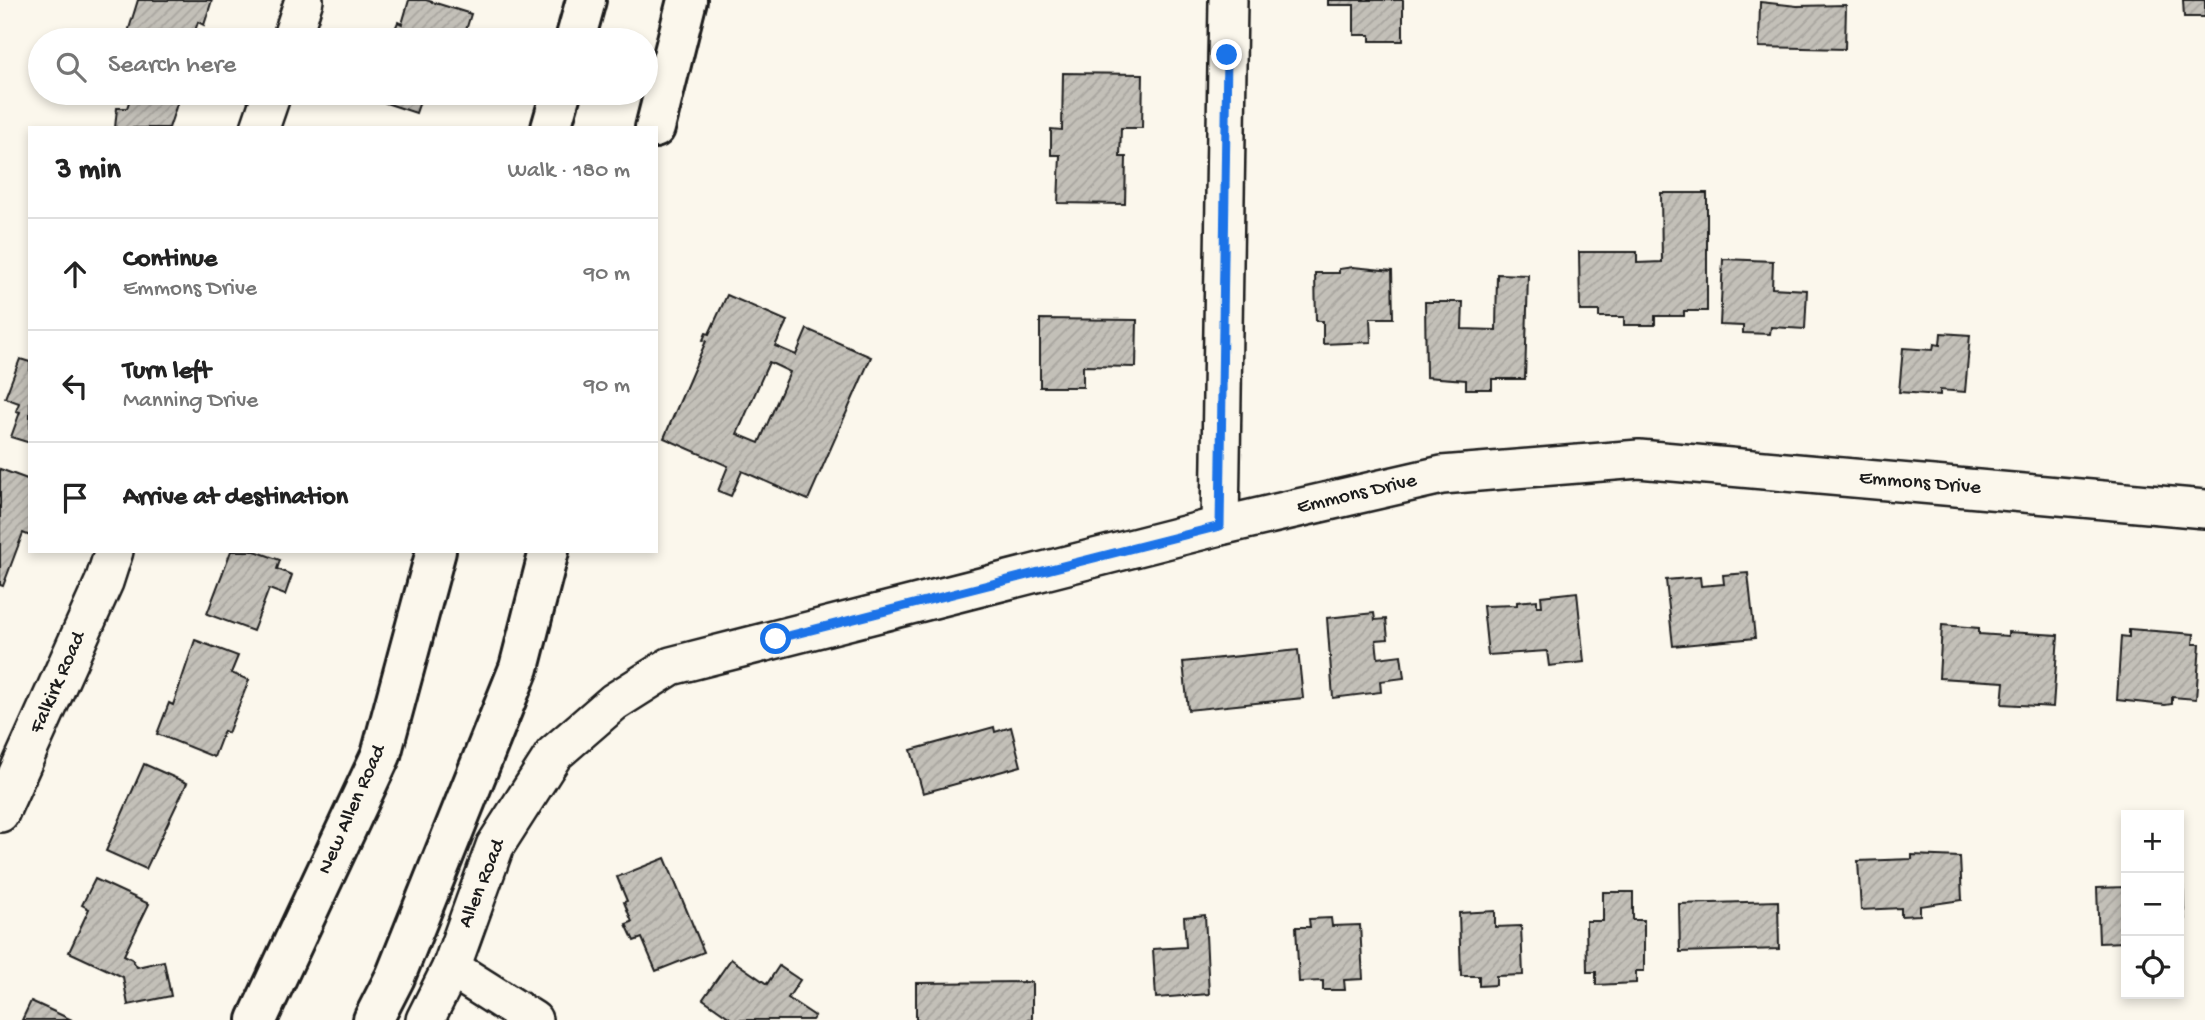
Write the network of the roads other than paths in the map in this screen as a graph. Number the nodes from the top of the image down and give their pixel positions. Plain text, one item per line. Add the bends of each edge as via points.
1 (304, 0) edge
2 (586, 0) edge
3 (687, 0) edge
4 (1228, 0) edge
5 (295, 28) edge
6 (578, 28) edge
7 (268, 105) edge
8 (558, 105) edge
9 (261, 126) edge
10 (552, 126) edge
11 (656, 126) edge
12 (2205, 509) edge
13 (1220, 526) junction
14 (113, 553) edge
15 (435, 553) edge
16 (548, 553) edge
17 (554, 754) joint
18 (0, 813) edge
19 (451, 968) junction
20 (257, 1020) edge
21 (373, 1020) edge
22 (425, 1020) edge
23 (533, 1020) edge

1 - 5 street
2 - 6 main road
3 - 11 main road
4 - 13 street
7 - 9 street
8 - 10 main road
12 - 13 street, Emmons Drive via 1639,459 1442,475
13 - 17 street, Emmons Drive via 671,666 614,702
14 - 18 street, Falkirk Road
15 - 20 main road, New Allen Road via 381,755
16 - 21 main road via 519,668 395,977
17 - 19 street, Allen Road via 495,846
19 - 22 street, Allen Road
19 - 23 street

